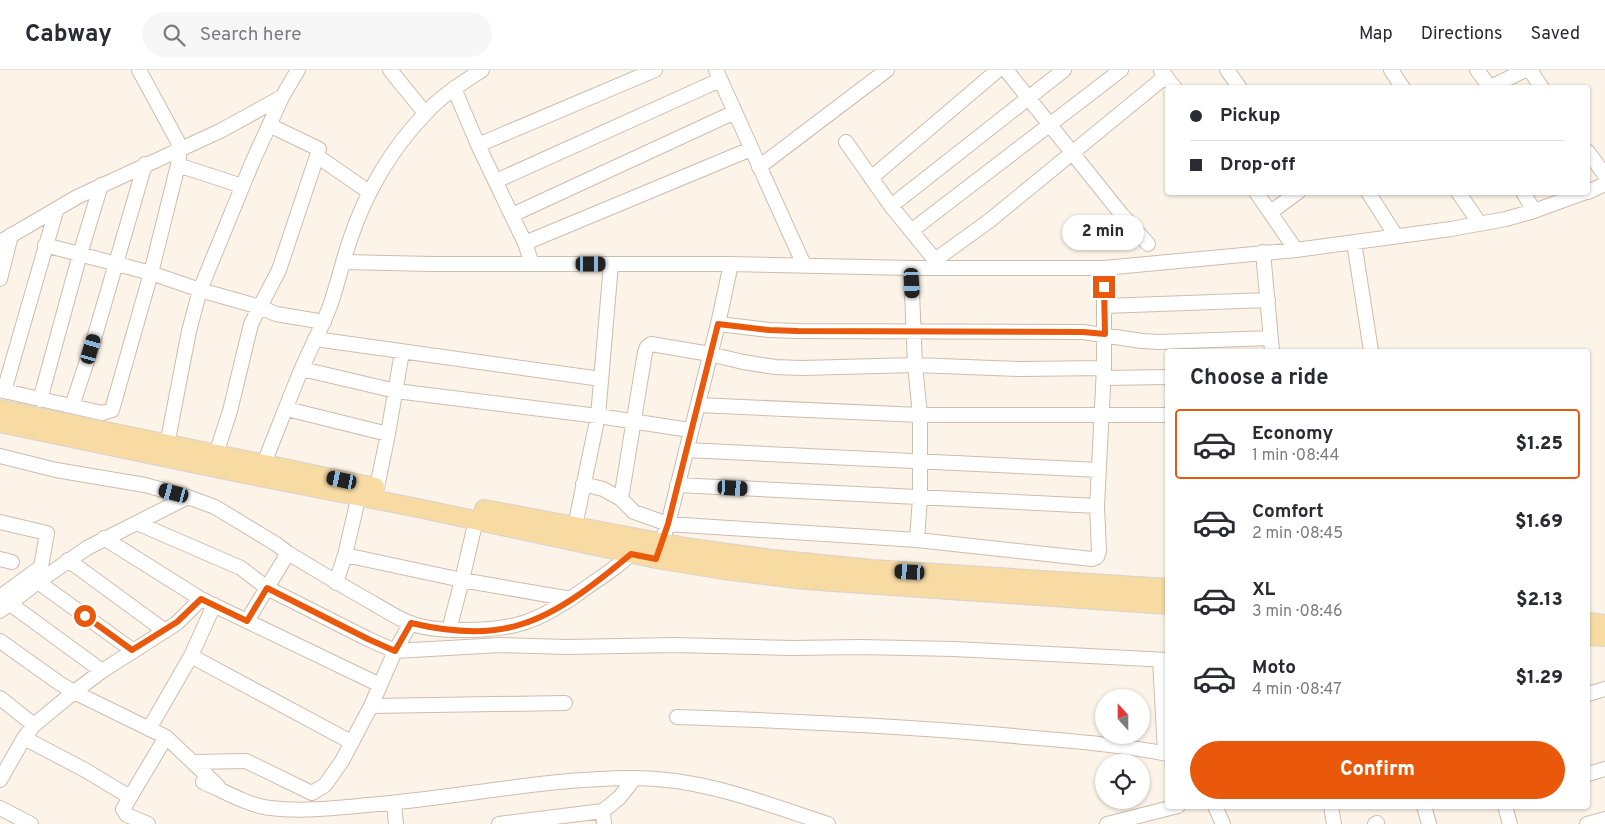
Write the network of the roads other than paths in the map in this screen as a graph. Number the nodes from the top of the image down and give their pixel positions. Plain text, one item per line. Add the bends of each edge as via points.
1 (139, 70) edge
2 (298, 70) edge
3 (390, 70) edge
4 (482, 70) edge
5 (655, 70) edge
6 (887, 70) edge
7 (998, 70) edge
8 (1006, 70) edge
9 (1064, 70) edge
10 (1122, 70) edge
11 (1227, 70) edge
12 (1391, 70) edge
13 (1477, 70) edge
14 (1525, 70) edge
15 (1530, 70) edge
16 (1163, 73) edge
17 (718, 75) edge
18 (1173, 85) edge
19 (1238, 85) edge
20 (1401, 85) edge
21 (1488, 85) edge
22 (1494, 85) edge
23 (1540, 85) edge
24 (454, 88) junction
25 (282, 97) junction
26 (1029, 98) junction
27 (735, 112) junction
28 (425, 113) junction
29 (269, 125) junction
30 (1051, 126) junction
31 (846, 142) dead end
32 (478, 145) junction
33 (180, 149) junction
34 (319, 149) dead end
35 (751, 149) junction
36 (1073, 153) junction
37 (1590, 155) edge
38 (145, 164) junction
39 (178, 165) junction
40 (759, 167) junction
41 (1605, 175) edge
42 (871, 178) junction
43 (496, 181) junction
44 (1605, 184) edge
45 (101, 185) junction
46 (242, 186) junction
47 (1590, 191) edge
48 (370, 192) junction
49 (1258, 195) edge
50 (1294, 195) edge
51 (1370, 195) edge
52 (1460, 195) edge
53 (1525, 195) edge
54 (1579, 195) edge
55 (891, 206) junction
56 (56, 210) junction
57 (1534, 211) junction
58 (1271, 212) junction
59 (512, 215) junction
60 (1480, 224) junction
61 (912, 231) junction
62 (1396, 236) junction
63 (6, 239) edge
64 (1354, 242) junction
65 (525, 243) junction
66 (1148, 244) dead end
67 (45, 245) junction
68 (1296, 250) junction
69 (1263, 252) junction
70 (80, 254) junction
71 (116, 262) junction
72 (344, 262) junction
73 (532, 264) junction
74 (611, 264) junction
75 (731, 264) junction
76 (939, 264) junction
77 (804, 265) junction
78 (911, 268) junction
79 (1104, 268) junction
80 (151, 273) junction
81 (0, 279) edge
82 (200, 290) junction
83 (1268, 300) junction
84 (260, 306) junction
85 (1104, 306) junction
86 (324, 322) junction
87 (718, 324) junction
88 (914, 330) junction
89 (1105, 334) junction
90 (314, 339) junction
91 (1272, 345) edge
92 (1371, 349) edge
93 (402, 352) junction
94 (710, 354) junction
95 (916, 365) junction
96 (302, 369) junction
97 (1104, 373) junction
98 (1165, 377) edge
99 (602, 378) junction
100 (2, 391) edge
101 (396, 391) junction
102 (40, 400) junction
103 (698, 405) junction
104 (72, 406) junction
105 (0, 409) edge
106 (287, 409) junction
107 (920, 415) junction
108 (1165, 415) edge
109 (598, 416) junction
110 (1102, 416) junction
111 (633, 422) junction
112 (0, 423) edge
113 (690, 430) junction
114 (388, 434) junction
115 (167, 445) junction
116 (686, 450) junction
117 (216, 454) junction
118 (0, 456) edge
119 (921, 462) junction
120 (264, 463) junction
121 (1099, 470) junction
122 (584, 484) junction
123 (677, 485) junction
124 (376, 487) junction
125 (359, 495) junction
126 (188, 497) junction
127 (920, 498) junction
128 (621, 499) junction
129 (1097, 506) junction
130 (476, 520) junction
131 (0, 522) edge
132 (137, 523) junction
133 (668, 524) junction
134 (575, 526) junction
135 (104, 538) junction
136 (643, 540) junction
137 (917, 540) junction
138 (659, 551) junction
139 (288, 553) junction
140 (631, 554) junction
141 (345, 555) junction
142 (68, 560) junction
143 (462, 580) junction
144 (38, 582) junction
145 (336, 583) junction
146 (267, 588) junction
147 (1165, 588) edge
148 (201, 599) junction
149 (571, 599) junction
150 (3, 604) edge
151 (214, 605) junction
152 (1165, 606) edge
153 (247, 621) junction
154 (1590, 622) edge
155 (411, 623) junction
156 (1605, 624) edge
157 (449, 630) junction
158 (165, 631) junction
159 (1590, 636) edge
160 (1605, 637) edge
161 (0, 641) edge
162 (132, 650) junction
163 (395, 651) junction
164 (191, 656) junction
165 (1164, 660) edge
166 (102, 671) junction
167 (380, 685) junction
168 (1605, 689) edge
169 (74, 692) junction
170 (1590, 693) edge
171 (0, 698) edge
172 (565, 703) dead end
173 (371, 706) junction
174 (1165, 706) edge
175 (678, 717) dead end
176 (34, 725) junction
177 (149, 728) junction
178 (166, 737) junction
179 (24, 738) junction
180 (351, 742) junction
181 (1165, 753) edge
182 (193, 762) junction
183 (1605, 769) edge
184 (1590, 773) edge
185 (635, 778) junction
186 (0, 780) edge
187 (203, 782) dead end
188 (224, 792) junction
189 (130, 797) junction
190 (394, 803) junction
191 (0, 808) edge
192 (1166, 809) edge
193 (1216, 809) edge
194 (1332, 809) edge
195 (1425, 809) edge
196 (1506, 809) edge
197 (603, 817) edge
198 (1605, 819) edge
199 (31, 824) edge
200 (148, 824) edge
201 (396, 824) edge
202 (499, 824) edge
203 (828, 824) edge
204 (1107, 824) edge
205 (1223, 824) edge
206 (1334, 824) edge
207 (1429, 824) edge
208 (1510, 824) edge
209 (1587, 824) edge

1 - 33 street
2 - 25 street
3 - 28 street
4 - 24 street
5 - 32 street
6 - 40 street
7 - 42 street
8 - 26 street
9 - 26 street
10 - 30 street
11 - 19 street
12 - 20 street
13 - 21 street
14 - 22 street
15 - 23 street
16 - 18 street
16 - 36 street
17 - 27 street
17 - 43 street
24 - 28 street
24 - 32 street
25 - 29 street
25 - 33 street
26 - 30 street
26 - 55 street
27 - 35 street
27 - 59 street
28 - 48 street via 387,162
29 - 34 street
29 - 46 street
30 - 36 street
30 - 61 street
31 - 42 street
32 - 43 street
33 - 38 street
33 - 39 street
35 - 40 street
35 - 65 street
36 - 66 street
36 - 76 street
37 - 41 street
38 - 45 street
38 - 71 street
39 - 46 street
39 - 80 street
40 - 77 street
42 - 55 street
43 - 59 street
44 - 47 street
45 - 56 street
45 - 70 street
46 - 82 street
48 - 72 street
48 - 84 street via 317,156 278,270
49 - 58 street
50 - 58 street
51 - 62 street
52 - 60 street
53 - 57 street
54 - 57 street
55 - 61 street
56 - 63 street
56 - 67 street
57 - 60 street
58 - 68 street
59 - 65 street
60 - 62 street
61 - 76 street
62 - 64 street
63 - 81 street
64 - 68 street
64 - 92 street
65 - 73 street
67 - 70 street
67 - 100 street
68 - 69 street
69 - 79 street
69 - 83 street
70 - 71 street
70 - 102 street
71 - 80 street
71 - 104 street
72 - 73 street
72 - 86 street
73 - 74 street
74 - 75 street
74 - 99 street
75 - 77 street
75 - 87 street
76 - 78 street
76 - 79 street
77 - 78 street
78 - 88 street
79 - 85 street
80 - 82 street
80 - 104 street via 114,408 102,413
82 - 84 street
82 - 115 street
83 - 85 street
83 - 91 street
84 - 86 street via 276,314
84 - 117 street via 251,324
85 - 89 street
86 - 90 street
87 - 88 street via 798,331
87 - 94 street
88 - 89 street
88 - 95 street
89 - 91 street via 1142,341
89 - 97 street
90 - 93 street
90 - 96 street
93 - 99 street
93 - 101 street
94 - 95 street via 775,367
94 - 103 street
94 - 111 street via 649,345 644,352
95 - 97 street
95 - 107 street
96 - 101 street
96 - 106 street
97 - 98 street
97 - 110 street
99 - 109 street
100 - 102 street
101 - 109 street
101 - 114 street
102 - 104 street
103 - 107 street
103 - 113 street
105 - 115 main road
106 - 114 street
106 - 120 street
107 - 110 street
107 - 119 street
108 - 110 street
109 - 111 street
109 - 122 street
110 - 121 street
111 - 113 street
111 - 128 street
112 - 125 main road via 230,472
113 - 116 street
114 - 124 street
115 - 117 main road
116 - 119 street
116 - 123 street
117 - 120 main road
118 - 126 street via 56,470 145,485
119 - 121 street
119 - 127 street
120 - 124 main road
121 - 129 street
122 - 128 street via 603,489
122 - 134 street
123 - 127 street
123 - 133 street
124 - 134 main road
125 - 130 main road
125 - 141 street
126 - 132 street
126 - 139 street via 215,506
127 - 129 street
127 - 137 street
128 - 133 street via 634,512
129 - 137 street via 1099,551 1092,559
130 - 140 main road
130 - 143 street
131 - 150 street via 47,533 41,567
132 - 135 street
132 - 146 street via 241,568
133 - 137 street
133 - 138 street
134 - 136 main road
135 - 142 street
135 - 148 street
136 - 138 main road
136 - 140 street
138 - 140 main road
138 - 147 main road
138 - 152 main road via 724,570 804,580
139 - 145 street
139 - 146 street
140 - 149 street
141 - 143 street
141 - 145 street
142 - 144 street
142 - 158 street
143 - 149 street
143 - 157 street
144 - 150 street
144 - 162 street
145 - 155 street
146 - 153 street
146 - 163 street
148 - 151 street
148 - 158 street
149 - 157 street via 520,625 487,630
150 - 166 street
151 - 153 street
151 - 164 street
153 - 167 street
154 - 156 main road
155 - 157 street
155 - 163 street
158 - 162 street
159 - 160 main road
161 - 169 street
162 - 166 street
163 - 165 street via 501,645 860,647
163 - 167 street
164 - 177 street
164 - 180 street
165 - 174 street
166 - 169 street
167 - 173 street
168 - 170 street
169 - 176 street
169 - 177 street
171 - 176 street
172 - 173 street
173 - 180 street
175 - 181 street via 972,732
176 - 179 street
177 - 178 street
178 - 182 street
178 - 189 street
179 - 186 street
179 - 189 street
180 - 182 street via 325,785 312,793 246,761
182 - 188 street
183 - 184 street
185 - 190 street via 569,780
185 - 197 street
185 - 203 street via 688,782 716,788
187 - 188 street
188 - 190 street via 268,807 320,808
189 - 200 street via 124,812
190 - 201 street
191 - 199 street
192 - 204 street
193 - 205 street
194 - 206 street
195 - 207 street
196 - 208 street
197 - 202 street
198 - 209 street

